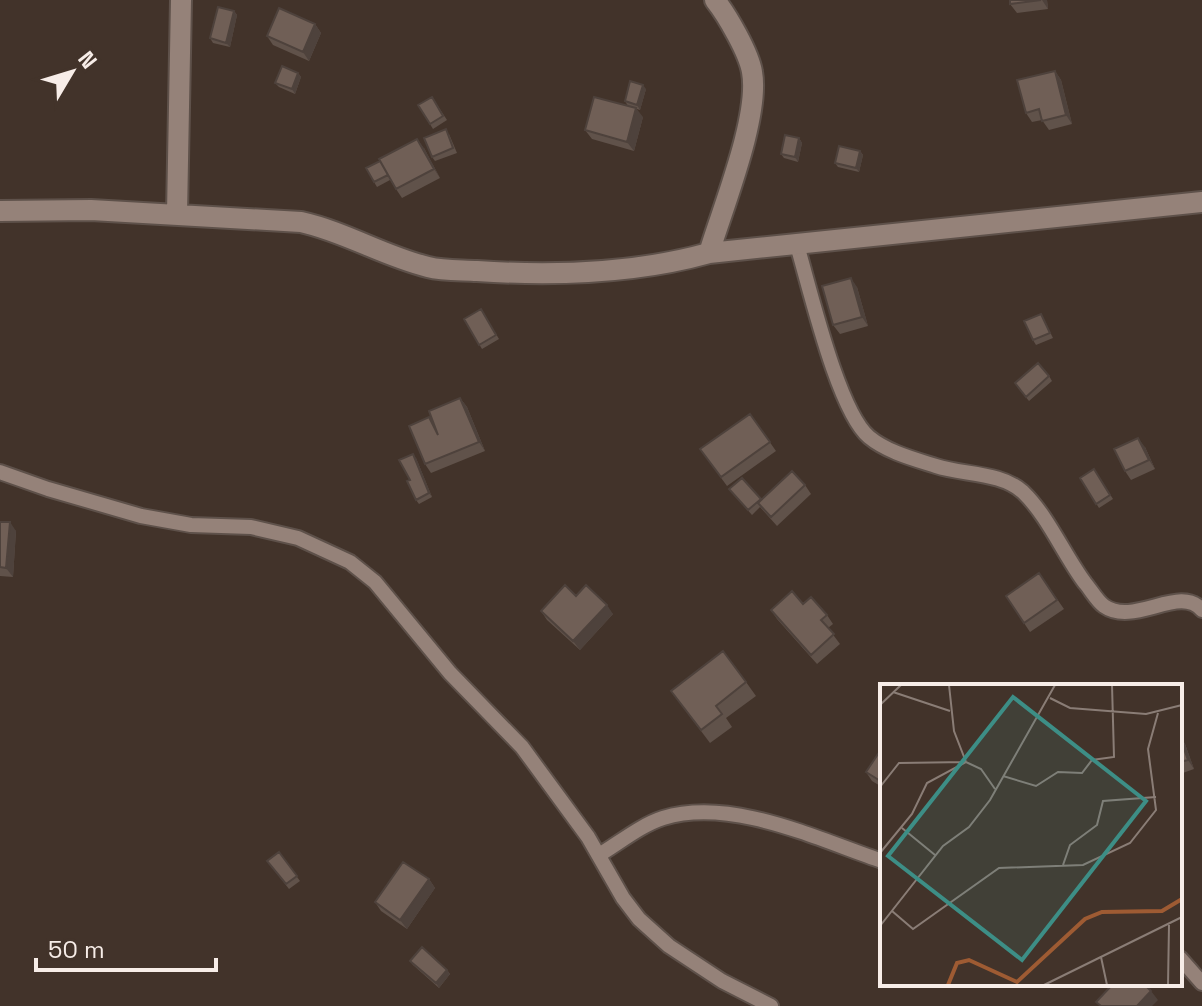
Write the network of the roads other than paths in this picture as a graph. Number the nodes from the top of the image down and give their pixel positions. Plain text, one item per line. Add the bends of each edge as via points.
1 (181, 0) edge
2 (702, 0) edge
3 (725, 5) edge
4 (1202, 202) edge
5 (0, 211) edge
6 (177, 214) junction
7 (797, 245) junction
8 (709, 253) junction
9 (0, 472) edge
10 (1202, 610) edge
11 (599, 855) junction
12 (880, 860) edge
13 (1182, 960) edge
14 (1202, 983) edge
15 (771, 1006) edge

1 - 6 street
2 - 3 street
3 - 8 street via 752,71 751,115
4 - 7 street
5 - 6 street
6 - 8 street via 301,222 432,268 505,273 638,269
7 - 8 street
7 - 10 lane via 844,400 870,438 940,468 1001,481 1023,493 1102,605 1115,612 1182,600
9 - 11 lane via 141,516 251,527 298,538 350,562 375,582 450,673 522,747
11 - 12 lane via 660,819 721,813 760,820
11 - 15 lane via 639,919 669,946
13 - 14 lane

